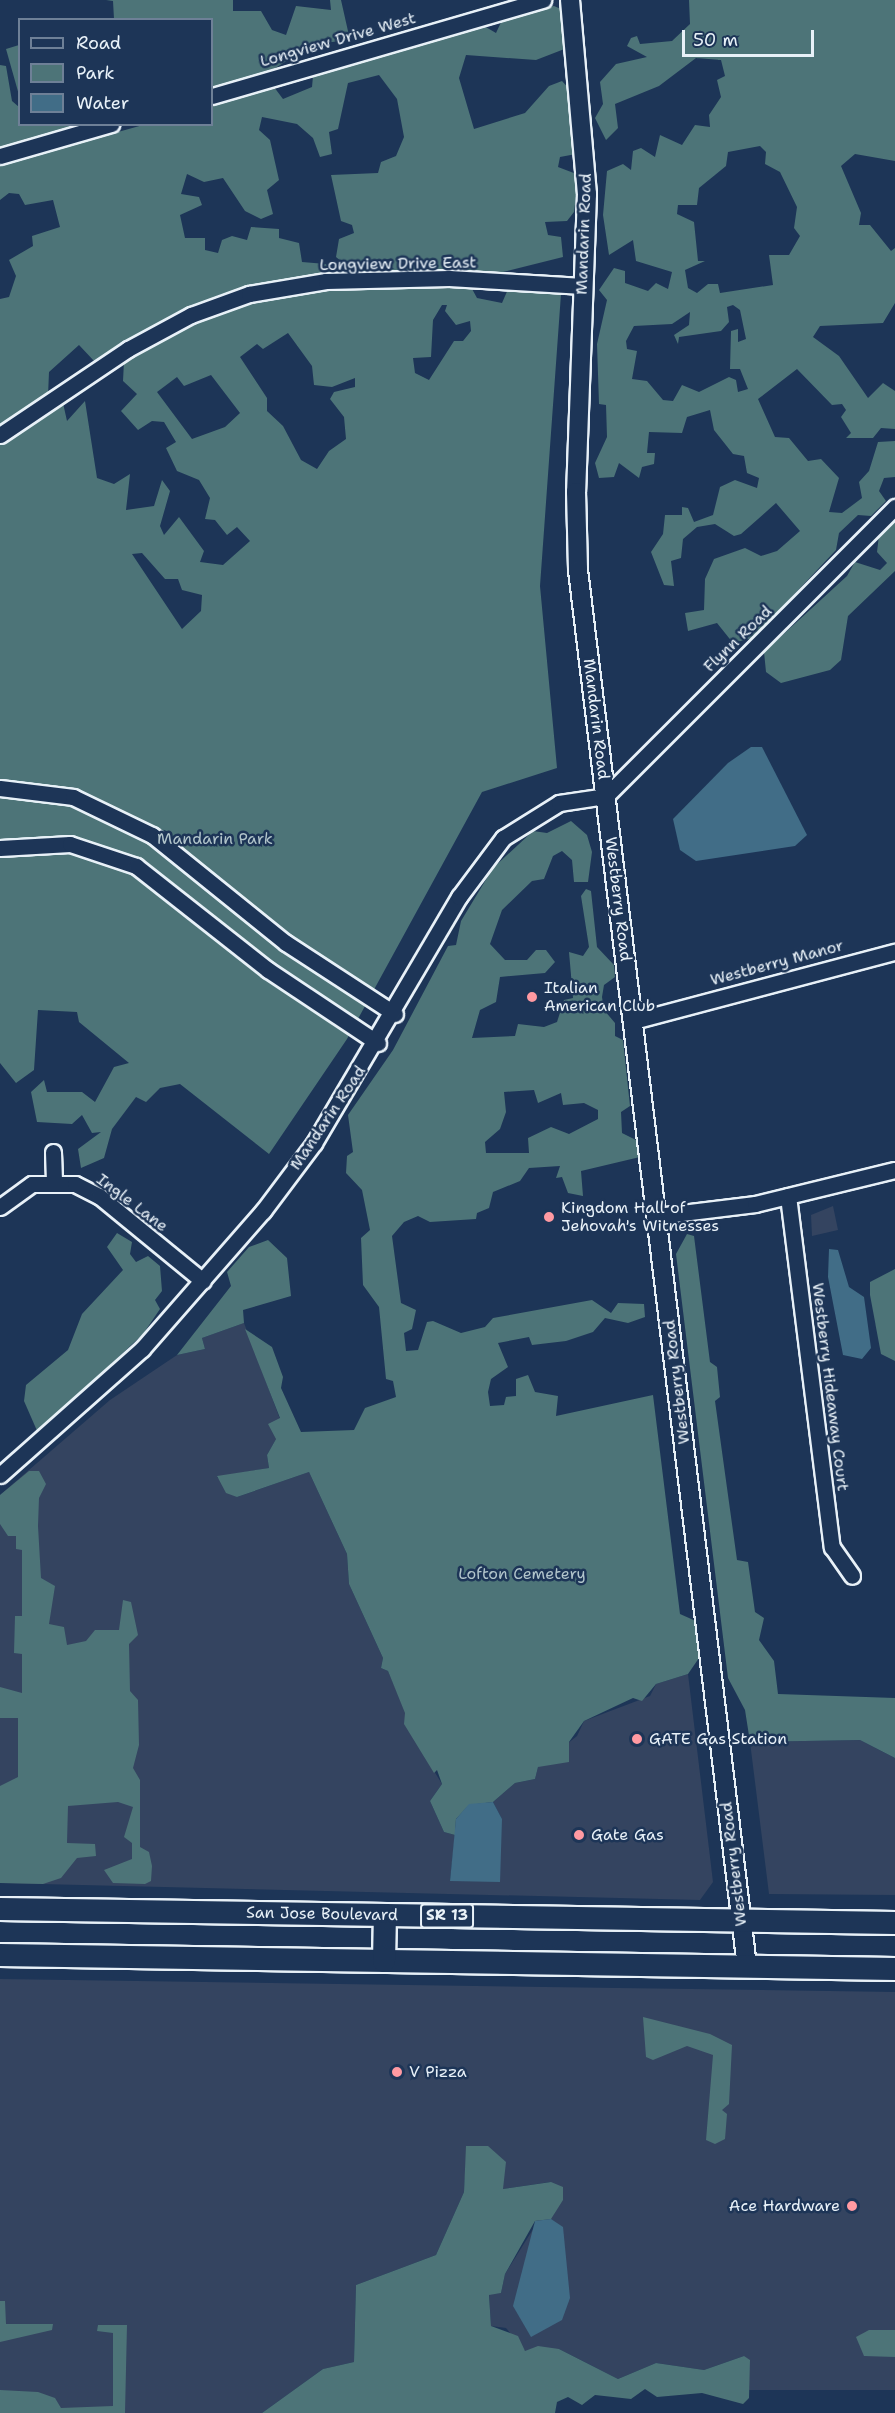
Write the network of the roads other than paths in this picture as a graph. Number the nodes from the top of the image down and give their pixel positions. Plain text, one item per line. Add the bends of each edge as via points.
1 (543, 0) edge
2 (570, 0) edge
3 (213, 96) edge
4 (104, 126) edge
5 (0, 156) edge
6 (583, 286) junction
7 (0, 435) edge
8 (895, 507) edge
9 (0, 788) edge
10 (606, 796) junction
11 (0, 848) edge
12 (895, 952) edge
13 (395, 1014) junction
14 (633, 1021) junction
15 (378, 1043) junction
16 (53, 1152) dead end
17 (895, 1170) edge
18 (54, 1184) junction
19 (788, 1196) junction
20 (0, 1207) edge
21 (657, 1216) junction
22 (203, 1281) junction
23 (0, 1475) edge
24 (852, 1576) dead end
25 (0, 1909) edge
26 (385, 1915) junction
27 (741, 1921) junction
28 (895, 1923) edge
29 (0, 1955) edge
30 (384, 1961) junction
31 (747, 1967) junction
32 (895, 1969) edge

1 - 3 street, Longview Drive West
2 - 6 street, Mandarin Road via 584,118
4 - 5 street
6 - 7 street, Longview Drive East via 449,278 326,281 249,294 191,315 128,349
6 - 10 street, Mandarin Road via 578,570
8 - 10 street, Flynn Road
9 - 13 street via 73,797 152,835 286,943
10 - 13 street, Mandarin Road via 559,803 503,838 459,897
10 - 14 street, Westberry Road
11 - 15 street via 70,844 136,866 268,970
12 - 14 street, Westberry Manor
13 - 15 street, Mandarin Road
14 - 21 street, Westberry Road
15 - 22 street, Mandarin Road via 314,1143
16 - 18 street
17 - 19 street
18 - 20 street, Ingle Lane via 32,1184
18 - 22 street, Ingle Lane via 75,1184 99,1196
19 - 21 street
19 - 24 street, Westberry Hideaway Court via 832,1547
21 - 27 street, Westberry Road
22 - 23 street, Mandarin Road via 142,1349
25 - 26 main road, San Jose Boulevard / SR 13
26 - 27 main road, San Jose Boulevard / SR 13
26 - 30 main road
27 - 28 main road, San Jose Boulevard / SR 13
27 - 31 street, Westberry Road
29 - 30 main road
30 - 31 main road
31 - 32 main road

